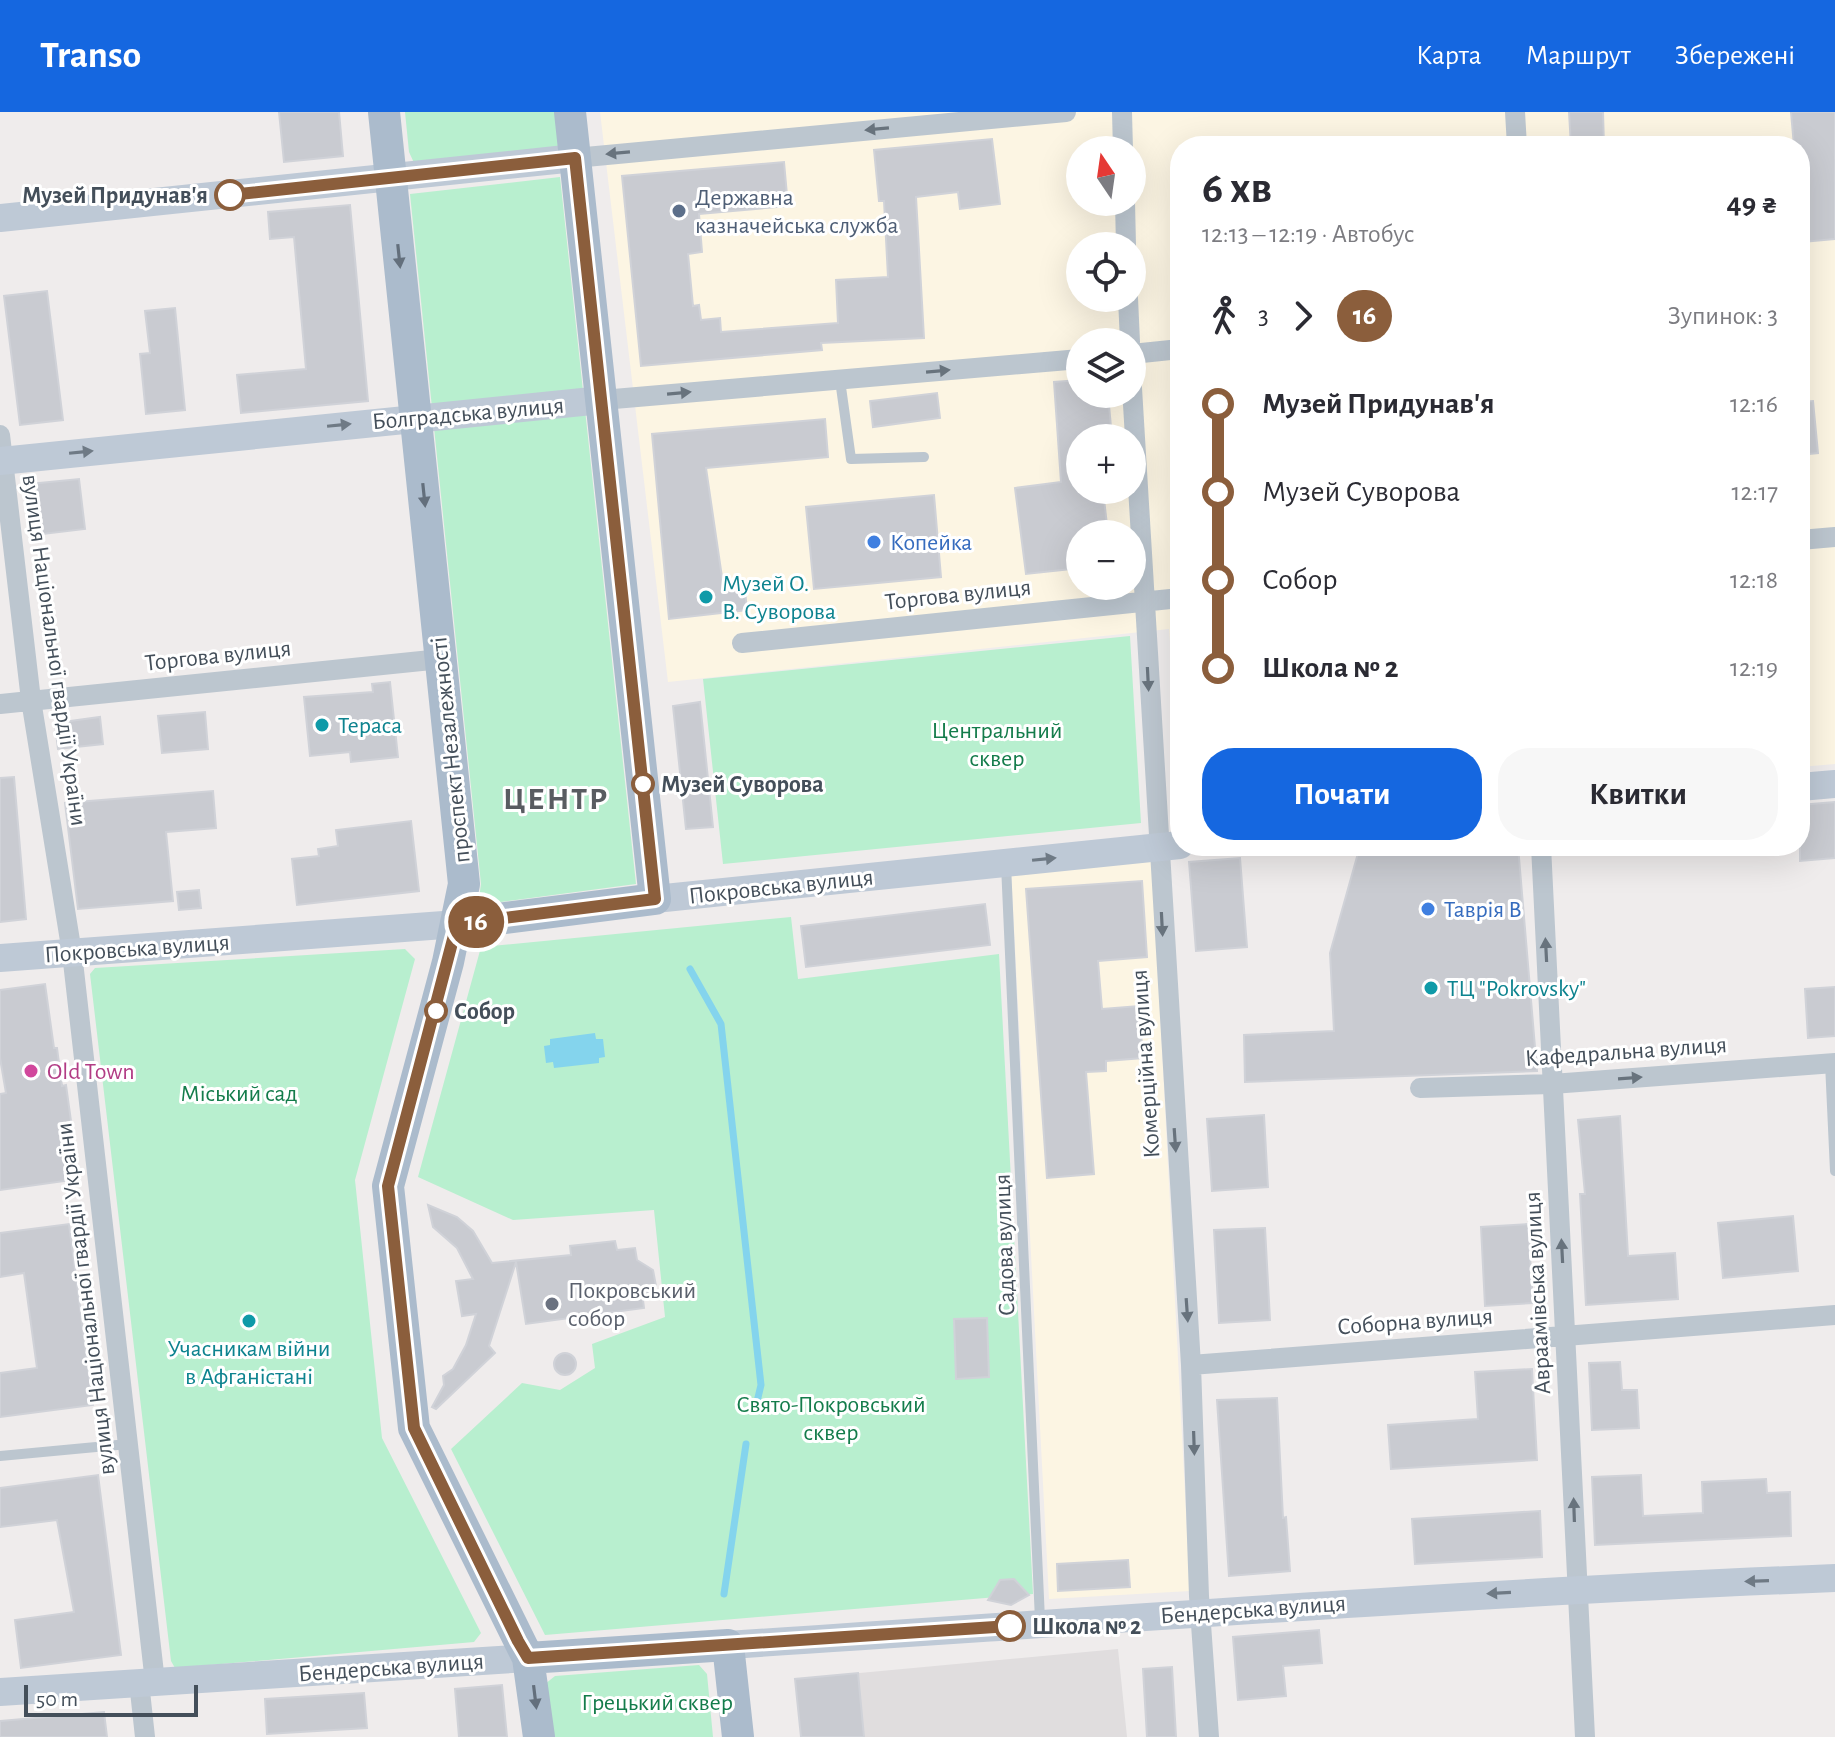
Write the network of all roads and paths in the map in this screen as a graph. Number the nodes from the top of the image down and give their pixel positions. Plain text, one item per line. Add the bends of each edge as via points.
1 (384, 112) edge
2 (570, 112) edge
3 (1066, 112) edge
4 (1122, 112) edge
5 (1515, 112) edge
6 (1123, 136) edge
7 (1516, 136) edge
8 (575, 158) junction
9 (391, 178) junction
10 (0, 218) edge
11 (1170, 350) edge
12 (1146, 353) edge
13 (1066, 360) edge
14 (840, 380) junction
15 (602, 400) junction
16 (1133, 408) edge
17 (416, 418) junction
18 (1, 452) edge
19 (924, 457) dead end
20 (1835, 537) edge
21 (1810, 539) edge
22 (1170, 599) edge
23 (1143, 602) junction
24 (742, 643) dead end
25 (441, 659) junction
26 (31, 700) junction
27 (0, 704) edge
28 (1835, 784) edge
29 (1810, 786) edge
30 (1169, 846) edge
31 (1541, 856) edge
32 (1006, 863) junction
33 (655, 899) junction
34 (457, 924) junction
35 (72, 953) junction
36 (0, 958) edge
37 (1832, 1063) edge
38 (1552, 1084) junction
39 (1420, 1088) dead end
40 (1835, 1171) edge
41 (1835, 1315) edge
42 (1566, 1336) junction
43 (1191, 1365) junction
44 (128, 1444) junction
45 (0, 1456) edge
46 (1835, 1578) edge
47 (1577, 1588) junction
48 (1200, 1611) junction
49 (1041, 1625) junction
50 (728, 1645) junction
51 (528, 1658) junction
52 (147, 1682) junction
53 (0, 1692) edge
54 (145, 1737) edge
55 (539, 1737) edge
56 (738, 1737) edge
57 (1209, 1737) edge
58 (1585, 1737) edge

1 - 9 main road, проспект Незалежності
2 - 8 main road
3 -> 8 street
4 - 6 street
5 - 7 street
8 - 9 main road
8 - 15 main road
9 - 10 main road
9 -> 17 main road, проспект Незалежності
11 - 12 street
14 -> 13 street, Болградська вулиця
15 -> 14 street, Болградська вулиця
14 - 19 lane via 851,459
15 - 17 main road, Болградська вулиця
15 - 33 main road
16 - 23 street, Комерційна вулиця
18 -> 17 main road, Болградська вулиця
17 -> 25 main road, проспект Незалежності
18 - 26 street, вулиця Національної гвардії України
20 - 21 street
22 - 23 street, Торгова вулиця
23 - 24 street, Торгова вулиця
23 -> 30 street, Комерційна вулиця
25 - 26 street, Торгова вулиця
25 - 34 main road, проспект Незалежності via 464,884
26 - 27 street, Торгова вулиця
26 - 35 street, вулиця Національної гвардії України
28 - 29 main road
32 -> 30 main road, Покровська вулиця
30 -> 43 street, Комерційна вулиця
38 -> 31 street, Авраамівська вулиця
32 - 33 main road, Покровська вулиця
32 - 49 lane, Садова вулиця
33 - 34 main road, Покровська вулиця
34 - 35 main road, Покровська вулиця
34 - 51 main road, проспект Незалежності via 388,1186 414,1428
35 - 36 main road, Покровська вулиця
35 - 44 street, вулиця Національної гвардії України
38 -> 37 street, Кафедральна вулиця
37 - 40 lane
38 - 39 street, Кафедральна вулиця
42 -> 38 street, Авраамівська вулиця
41 - 42 street, Соборна вулиця
42 - 43 street, Соборна вулиця
47 -> 42 street, Авраамівська вулиця
43 -> 48 street, Комерційна вулиця
44 - 45 lane
44 - 52 street, вулиця Національної гвардії України
46 -> 47 main road, Бендерська вулиця
47 -> 48 main road, Бендерська вулиця
47 - 58 street, Авраамівська вулиця
48 - 49 main road, Бендерська вулиця
48 - 57 street, Комерційна вулиця
49 - 50 main road, Бендерська вулиця
50 - 51 main road, Бендерська вулиця
50 - 56 main road
51 - 52 main road, Бендерська вулиця
51 -> 55 main road, проспект Незалежності
52 - 53 main road, Бендерська вулиця
52 - 54 street, вулиця Національної гвардії України

